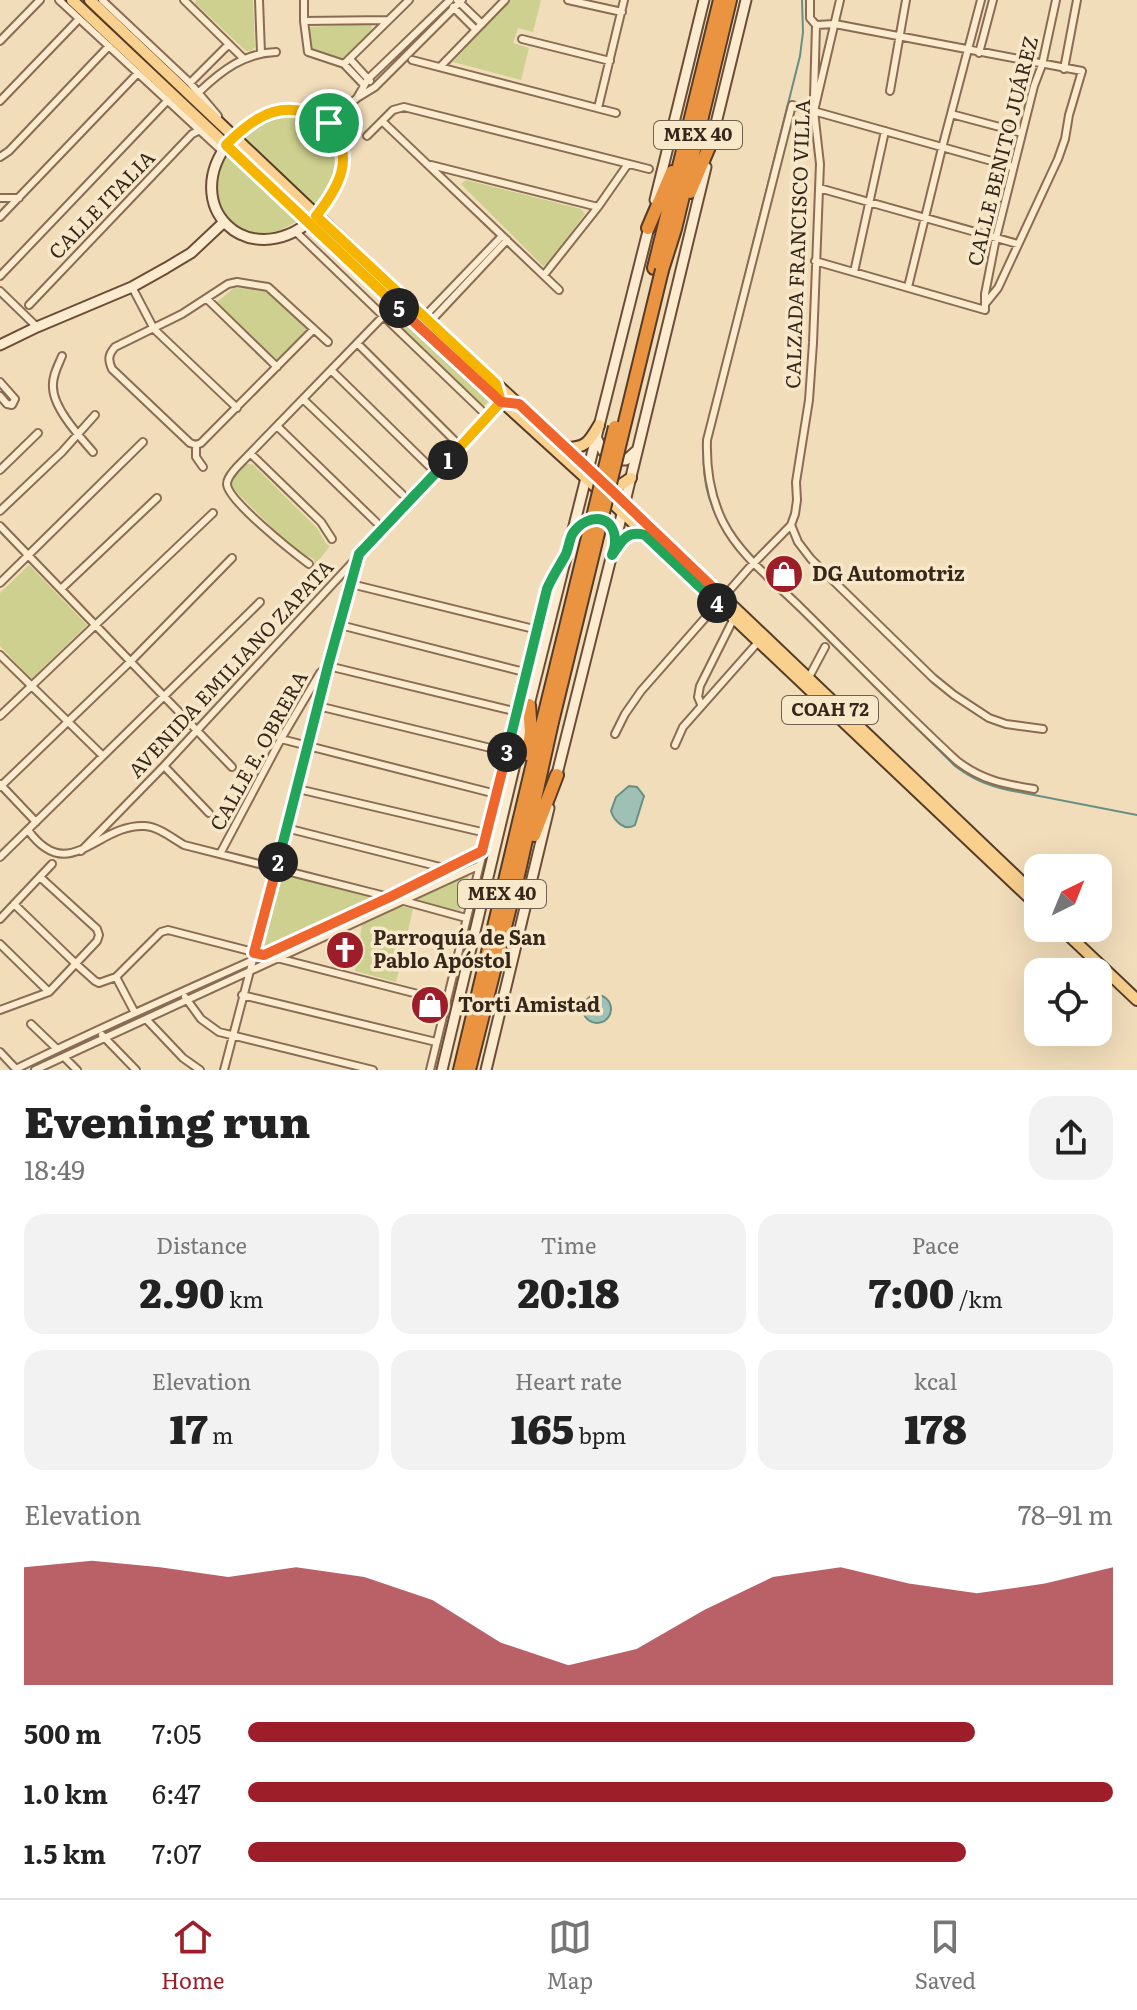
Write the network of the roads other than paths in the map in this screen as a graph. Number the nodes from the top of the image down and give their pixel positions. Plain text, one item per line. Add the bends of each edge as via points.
1 (40, 0) edge
2 (64, 0) edge
3 (90, 0) edge
4 (102, 0) edge
5 (184, 0) edge
6 (259, 0) edge
7 (304, 0) edge
8 (409, 0) edge
9 (505, 0) edge
10 (568, 0) edge
11 (615, 0) edge
12 (624, 0) edge
13 (704, 0) edge
14 (720, 0) edge
15 (730, 0) edge
16 (746, 0) edge
17 (810, 0) edge
18 (840, 0) edge
19 (906, 0) edge
20 (981, 0) edge
21 (993, 0) edge
22 (1056, 0) edge
23 (1076, 0) edge
24 (449, 1) edge
25 (458, 3) edge
26 (613, 10) junction
27 (622, 12) junction
28 (79, 19) junction
29 (388, 20) junction
30 (304, 21) junction
31 (835, 24) junction
32 (816, 25) junction
33 (479, 27) junction
34 (899, 37) junction
35 (522, 39) dead end
36 (0, 41) edge
37 (112, 43) junction
38 (229, 44) junction
39 (967, 51) junction
40 (276, 52) dead end
41 (261, 53) junction
42 (979, 53) junction
43 (244, 59) junction
44 (412, 60) dead end
45 (610, 61) junction
46 (347, 62) junction
47 (1042, 65) junction
48 (440, 67) junction
49 (1064, 69) junction
50 (138, 73) junction
51 (190, 83) junction
52 (369, 86) junction
53 (890, 91) dead end
54 (199, 92) junction
55 (168, 100) junction
56 (0, 101) edge
57 (598, 108) junction
58 (814, 111) junction
59 (616, 113) dead end
60 (951, 114) junction
61 (382, 121) junction
62 (329, 123) junction
63 (689, 128) junction
64 (200, 130) junction
65 (885, 131) junction
66 (1022, 133) junction
67 (367, 136) dead end
68 (228, 141) junction
69 (711, 142) junction
70 (942, 148) junction
71 (0, 157) edge
72 (427, 164) junction
73 (628, 164) junction
74 (1013, 167) junction
75 (649, 169) dead end
76 (819, 188) junction
77 (0, 198) edge
78 (19, 198) junction
79 (869, 202) junction
80 (598, 207) junction
81 (0, 217) edge
82 (925, 218) junction
83 (312, 219) junction
84 (224, 222) junction
85 (648, 228) junction
86 (675, 229) junction
87 (296, 232) junction
88 (505, 238) junction
89 (996, 238) junction
90 (1018, 244) junction
91 (815, 261) junction
92 (831, 265) junction
93 (658, 269) junction
94 (854, 272) junction
95 (544, 275) junction
96 (0, 276) edge
97 (815, 283) junction
98 (132, 287) junction
99 (908, 287) junction
100 (559, 290) dead end
101 (0, 291) edge
102 (207, 299) junction
103 (395, 304) junction
104 (29, 305) dead end
105 (985, 307) junction
106 (384, 316) junction
107 (427, 320) junction
108 (37, 327) junction
109 (154, 329) junction
110 (314, 329) junction
111 (328, 342) dead end
112 (358, 344) junction
113 (0, 345) edge
114 (62, 356) dead end
115 (277, 367) junction
116 (331, 370) junction
117 (0, 382) edge
118 (496, 384) junction
119 (0, 396) edge
120 (303, 399) junction
121 (501, 402) junction
122 (519, 404) junction
123 (237, 408) junction
124 (481, 410) dead end
125 (95, 415) dead end
126 (599, 425) junction
127 (277, 426) junction
128 (38, 433) dead end
129 (78, 435) junction
130 (596, 437) junction
131 (454, 440) dead end
132 (143, 442) dead end
133 (196, 445) junction
134 (566, 448) junction
135 (638, 449) junction
136 (93, 452) dead end
137 (251, 454) junction
138 (429, 466) dead end
139 (203, 467) dead end
140 (0, 470) edge
141 (587, 473) junction
142 (631, 478) junction
143 (610, 489) junction
144 (402, 494) dead end
145 (157, 498) dead end
146 (624, 509) junction
147 (0, 511) edge
148 (213, 513) dead end
149 (376, 522) dead end
150 (791, 525) junction
151 (0, 526) edge
152 (572, 534) junction
153 (645, 535) junction
154 (332, 539) dead end
155 (616, 541) junction
156 (359, 554) junction
157 (567, 554) junction
158 (29, 555) junction
159 (612, 555) junction
160 (232, 558) dead end
161 (309, 564) dead end
162 (752, 564) junction
163 (0, 583) edge
164 (351, 584) junction
165 (61, 589) junction
166 (721, 601) junction
167 (260, 602) dead end
168 (735, 615) junction
169 (96, 625) junction
170 (340, 625) junction
171 (538, 630) junction
172 (761, 639) junction
173 (825, 647) dead end
174 (0, 655) edge
175 (131, 661) junction
176 (328, 666) junction
177 (528, 673) junction
178 (806, 682) junction
179 (31, 686) junction
180 (164, 695) junction
181 (701, 704) junction
182 (318, 706) junction
183 (523, 709) junction
184 (0, 716) edge
185 (548, 719) junction
186 (67, 721) junction
187 (1043, 729) dead end
188 (198, 730) junction
189 (615, 734) dead end
190 (281, 739) junction
191 (675, 745) dead end
192 (309, 746) junction
193 (507, 752) junction
194 (103, 756) junction
195 (164, 766) junction
196 (232, 767) dead end
197 (557, 775) junction
198 (1, 785) edge
199 (298, 789) junction
200 (1034, 789) dead end
201 (496, 794) junction
202 (507, 802) junction
203 (209, 813) dead end
204 (520, 821) junction
205 (36, 822) junction
206 (286, 828) junction
207 (28, 830) junction
208 (486, 833) junction
209 (81, 851) junction
210 (482, 851) junction
211 (220, 854) junction
212 (0, 857) edge
213 (52, 864) dead end
214 (478, 866) junction
215 (276, 869) junction
216 (448, 869) junction
217 (519, 871) junction
218 (40, 877) junction
219 (1024, 884) edge
220 (1024, 892) edge
221 (390, 897) junction
222 (402, 900) junction
223 (14, 904) junction
224 (466, 918) junction
225 (0, 919) edge
226 (1076, 942) edge
227 (1086, 942) edge
228 (0, 944) edge
229 (254, 953) junction
230 (264, 955) junction
231 (275, 958) junction
232 (76, 964) junction
233 (250, 966) junction
234 (116, 977) junction
235 (1137, 991) edge
236 (49, 992) junction
237 (182, 993) junction
238 (242, 995) junction
239 (0, 1000) edge
240 (187, 1000) junction
241 (1137, 1000) edge
242 (445, 1001) junction
243 (4, 1009) edge
244 (135, 1013) junction
245 (146, 1019) junction
246 (31, 1024) dead end
247 (98, 1030) junction
248 (232, 1036) junction
249 (104, 1038) junction
250 (436, 1042) junction
251 (57, 1049) junction
252 (0, 1052) edge
253 (64, 1057) junction
254 (17, 1070) edge
255 (35, 1070) edge
256 (77, 1070) edge
257 (136, 1070) edge
258 (200, 1070) edge
259 (224, 1070) edge
260 (373, 1070) edge
261 (430, 1070) edge
262 (442, 1070) edge
263 (460, 1070) edge
264 (469, 1070) edge
265 (486, 1070) edge

1 - 36 street
2 - 28 street
2 - 37 main road
3 - 68 main road
4 - 51 street
5 - 38 street
6 - 41 street
7 - 30 street
8 - 29 street
9 - 33 street
10 - 26 street
11 - 26 street
12 - 27 street
13 - 85 main road
14 - 63 highway, MEX 40
15 - 86 highway, MEX 40
16 - 69 main road
17 - 32 street via 810,18
18 - 31 street, CALZADA FRANCISCO VILLA
19 - 34 street
20 - 39 street
21 - 42 street
22 - 47 street, CALLE BENITO JUÁREZ
23 - 49 street
24 - 25 street
24 - 52 street
25 - 33 street
25 - 52 street
26 - 27 street
27 - 45 street
28 - 37 street
28 - 56 street
29 - 30 street
29 - 46 street
30 - 46 street via 308,52
31 - 32 street
31 - 34 street
31 - 58 street, CALZADA FRANCISCO VILLA
32 - 58 street
33 - 48 street
34 - 39 street
34 - 53 street
35 - 45 street
37 - 50 street
37 - 68 main road
37 - 71 street
38 - 43 street
38 - 51 street
39 - 42 street
39 - 60 street
40 - 41 street
41 - 43 street
42 - 47 street
43 - 54 street
44 - 48 street
45 - 57 street
46 - 52 street
47 - 49 street
47 - 66 street, CALLE BENITO JUÁREZ
48 - 57 street
49 - 90 street via 1082,71 1065,139
50 - 55 street
50 - 78 street
51 - 54 street
52 - 62 street
54 - 68 street
55 - 64 street
55 - 96 street
57 - 59 street
58 - 65 street
58 - 76 street, CALZADA FRANCISCO VILLA
58 - 162 street via 792,105 707,440 715,504
60 - 66 street
60 - 70 street
61 - 67 street
61 - 72 street
61 - 73 street via 404,107
62 - 68 street via 305,111 279,109
62 - 83 street via 340,141 343,166 335,190
63 - 85 highway
63 - 93 highway, MEX 40
64 - 68 street
64 - 104 street, CALLE ITALIA
65 - 70 street
65 - 79 street
66 - 74 street, CALLE BENITO JUÁREZ
68 - 83 main road
68 - 84 main road via 211,187
69 - 86 highway
69 - 135 main road
70 - 74 street
70 - 82 street
72 - 80 street
72 - 88 street
73 - 75 street
73 - 80 street
74 - 89 street, CALLE BENITO JUÁREZ
76 - 79 street
76 - 91 street, CALZADA FRANCISCO VILLA
77 - 78 street
78 - 81 street
79 - 82 street
79 - 94 street
80 - 95 street
82 - 89 street
82 - 99 street
83 - 87 main road
83 - 103 main road
83 - 107 main road
84 - 87 main road via 251,239
84 - 98 main road via 191,253
85 - 126 main road
86 - 93 highway, MEX 40
87 - 106 street
88 - 95 street
88 - 107 street
89 - 90 street
89 - 105 street, CALLE BENITO JUÁREZ
90 - 105 street
91 - 92 street
91 - 97 street, CALZADA FRANCISCO VILLA
92 - 94 street
92 - 97 street
93 - 185 highway, MEX 40, bridge
94 - 99 street
95 - 100 street
97 - 150 street, CALZADA FRANCISCO VILLA via 809,400
98 - 108 main road
98 - 109 street
99 - 105 street
101 - 108 street
102 - 109 street
102 - 110 street via 237,282 268,287
102 - 115 street
103 - 106 street
103 - 121 main road
106 - 112 street
106 - 124 street
107 - 118 main road
108 - 113 main road
109 - 123 street
109 - 133 street via 115,347 108,361
110 - 111 street
110 - 115 street
112 - 116 street
112 - 131 street
114 - 129 street via 54,375 54,397
115 - 123 street
116 - 120 street
116 - 138 street
117 - 119 street via 15,399 7,404
118 - 121 main road
118 - 122 main road
120 - 127 street
120 - 144 street
121 - 122 main road
121 - 141 main road
121 - 156 street, AVENIDA EMILIANO ZAPATA
122 - 134 main road
123 - 133 street
125 - 129 street
126 - 130 main road
126 - 134 main road via 586,444
127 - 137 street
127 - 149 street
128 - 140 street
129 - 136 street
129 - 147 street
130 - 135 main road via 612,460 626,460
130 - 141 main road
132 - 158 street
133 - 139 street
134 - 141 main road
135 - 142 main road
137 - 154 street
137 - 161 street via 229,476 231,495
141 - 143 main road, COAH 72
141 - 146 main road, COAH 72
141 - 152 main road
142 - 143 main road
142 - 146 main road
143 - 146 main road, COAH 72
145 - 165 street
146 - 153 main road, COAH 72
146 - 155 main road
146 - 166 main road, COAH 72
148 - 169 street
150 - 162 street
150 - 187 street via 811,559 933,678 989,718
151 - 158 street
152 - 155 main road via 587,520 599,518 608,522
152 - 157 main road
153 - 159 main road via 630,534
153 - 166 main road, COAH 72
155 - 159 main road
156 - 164 street
156 - 188 street, AVENIDA EMILIANO ZAPATA
157 - 171 street via 547,589
157 - 183 main road
158 - 163 street
158 - 165 street
159 - 197 main road
160 - 175 street
162 - 166 street
162 - 200 street via 957,761 985,779
164 - 170 street
164 - 171 street
165 - 169 street
166 - 168 main road, COAH 72
166 - 189 street via 641,691
167 - 180 street
168 - 172 main road, COAH 72
168 - 181 street via 699,689
169 - 175 street
169 - 179 street
170 - 176 street
170 - 177 street
171 - 177 street
172 - 178 main road, COAH 72
172 - 181 street
173 - 178 street
174 - 179 street
175 - 180 street
175 - 186 street
176 - 182 street
176 - 183 street
176 - 190 street, CALLE E. OBRERA
177 - 183 street
178 - 219 main road, COAH 72
178 - 220 main road, COAH 72
179 - 184 street
179 - 186 street
180 - 188 street
180 - 194 street
181 - 191 street
182 - 192 street
182 - 193 street
183 - 193 street
183 - 202 main road
183 - 204 highway via 531,732
185 - 204 highway, MEX 40
185 - 217 highway, MEX 40
186 - 194 street
186 - 198 street
188 - 195 street, AVENIDA EMILIANO ZAPATA
188 - 196 street
190 - 192 street
190 - 211 street, CALLE E. OBRERA
192 - 199 street
192 - 201 street
193 - 201 street
194 - 205 street
195 - 203 street
195 - 209 street, AVENIDA EMILIANO ZAPATA
197 - 217 highway
197 - 265 main road
198 - 205 street
199 - 206 street
199 - 208 street
201 - 208 street
202 - 210 main road
202 - 262 main road
204 - 263 highway, MEX 40
205 - 207 street
206 - 215 street
206 - 216 street
207 - 209 street via 55,853
207 - 212 street
208 - 210 street
209 - 211 street via 118,831 145,826 184,845
210 - 214 street
210 - 216 street
211 - 215 street
213 - 218 street
214 - 222 street
214 - 224 street
215 - 221 street
215 - 229 street
216 - 221 street
217 - 264 highway, MEX 40
218 - 223 street
218 - 232 street via 97,929 97,941
221 - 222 street
221 - 230 street
222 - 224 street
222 - 231 street
223 - 225 street
223 - 232 street
224 - 242 street
226 - 241 main road
227 - 235 main road
228 - 236 street
229 - 230 street
229 - 233 street
229 - 234 street via 166,930
230 - 231 street
230 - 233 street
231 - 233 street
231 - 242 street
232 - 234 street via 99,983
232 - 236 street
233 - 237 street
233 - 238 street
233 - 240 street
234 - 244 street
236 - 243 street
237 - 240 street
237 - 244 street
238 - 248 street
238 - 250 street
239 - 243 street
240 - 245 street
240 - 248 street via 206,1024
242 - 250 street
244 - 247 street
245 - 249 street
245 - 258 street
246 - 251 street
247 - 249 street
247 - 251 street
248 - 259 street
248 - 260 street
249 - 253 street
249 - 257 street
250 - 261 street
251 - 254 street
252 - 254 street
253 - 255 street
253 - 256 street

